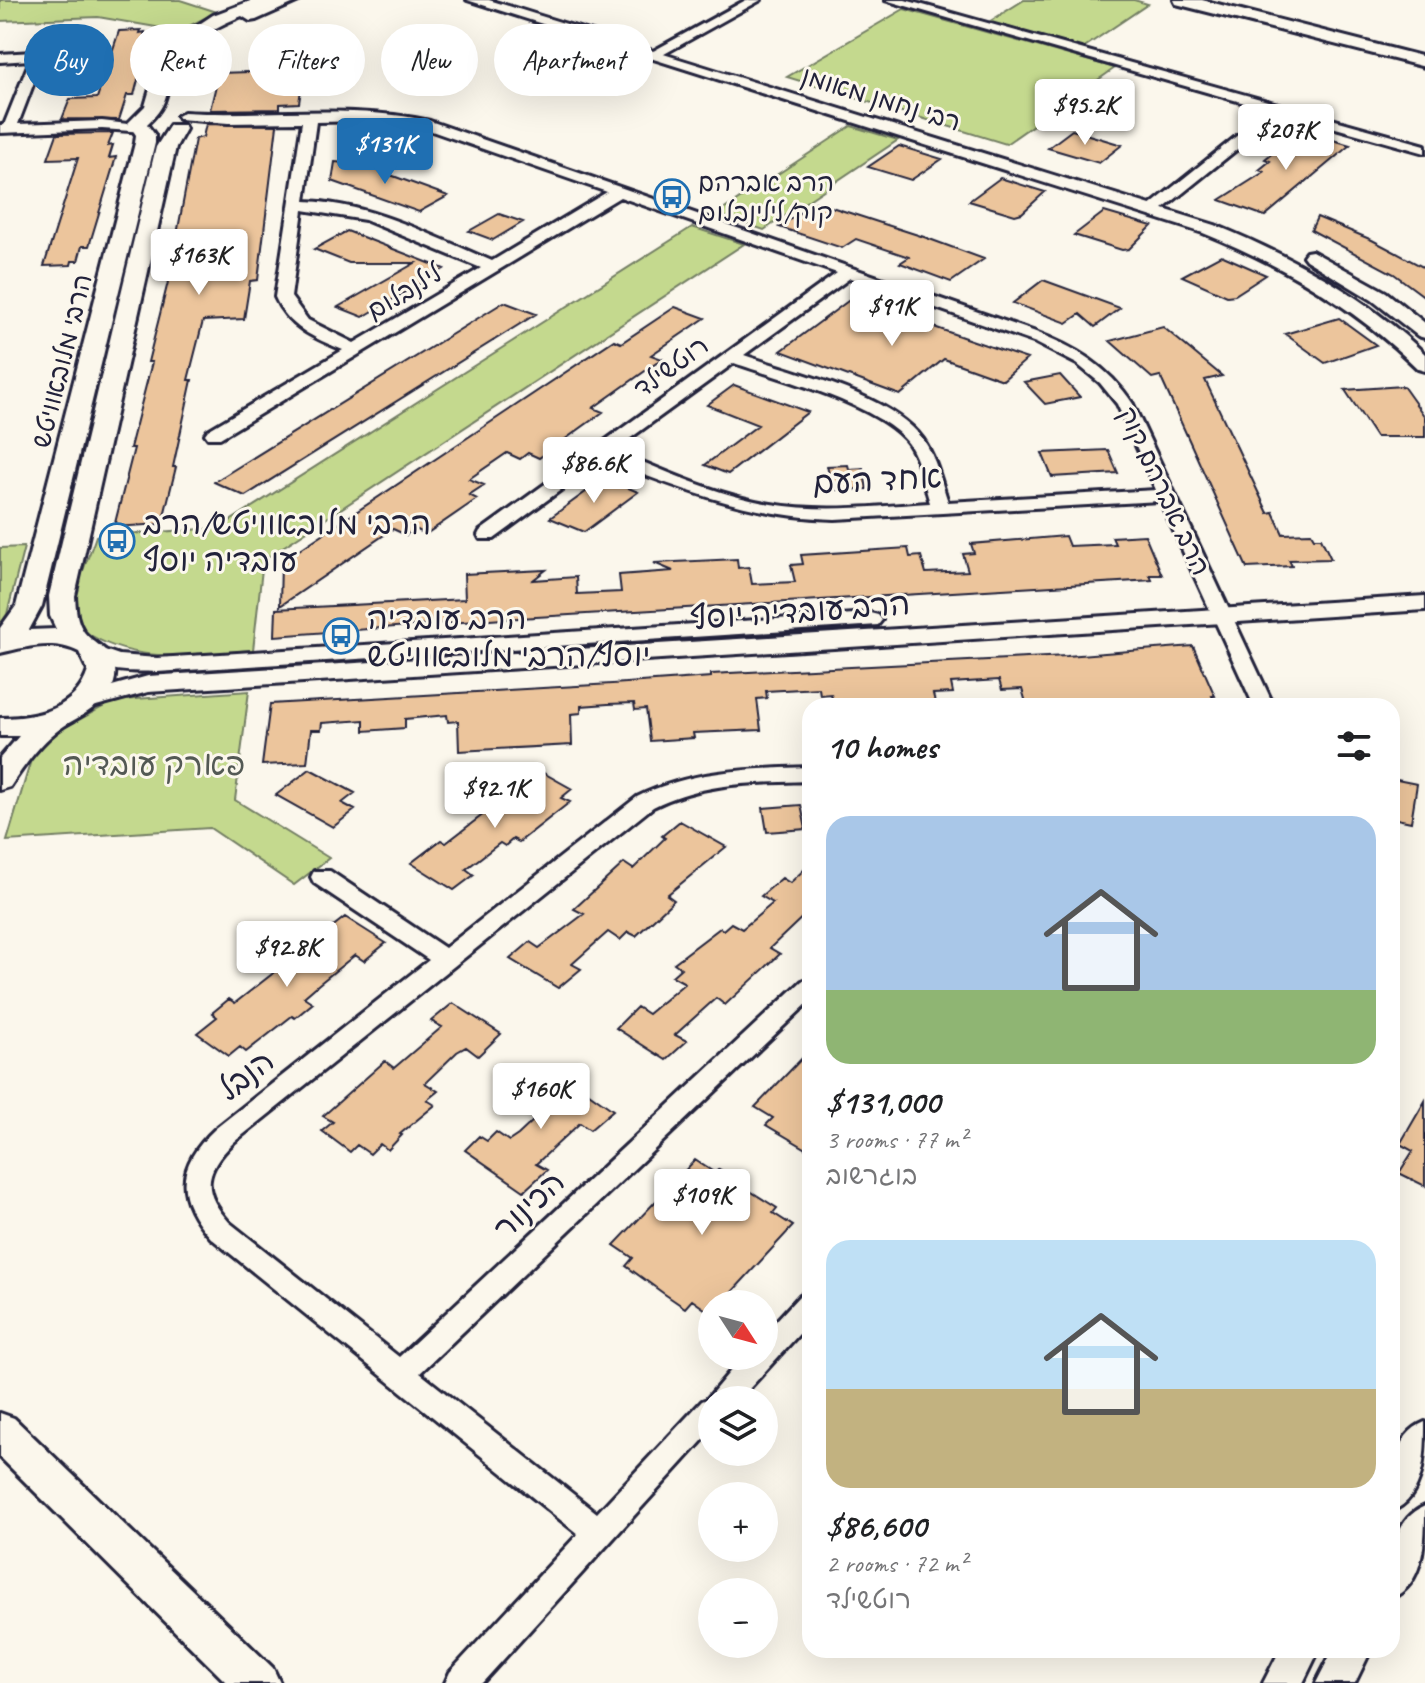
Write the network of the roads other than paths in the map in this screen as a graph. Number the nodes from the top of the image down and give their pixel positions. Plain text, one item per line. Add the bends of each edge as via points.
1 (268, 0) edge
2 (293, 0) edge
3 (474, 0) edge
4 (515, 0) edge
5 (755, 0) edge
6 (891, 0) edge
7 (1182, 0) edge
8 (1224, 0) edge
9 (232, 26) edge
10 (660, 51) junction
11 (1425, 51) edge
12 (24, 57) edge
13 (0, 58) edge
14 (1425, 62) edge
15 (24, 87) edge
16 (1280, 108) junction
17 (180, 117) junction
18 (310, 117) junction
19 (142, 123) junction
20 (5, 129) edge
21 (1425, 149) edge
22 (618, 192) junction
23 (296, 205) junction
24 (1159, 205) junction
25 (492, 267) junction
26 (848, 272) junction
27 (1425, 332) edge
28 (355, 349) junction
29 (731, 356) junction
30 (1425, 365) edge
31 (214, 434) dead end
32 (600, 451) junction
33 (1167, 495) junction
34 (941, 508) junction
35 (487, 535) dead end
36 (1425, 585) edge
37 (1425, 603) edge
38 (1218, 607) junction
39 (0, 644) edge
40 (86, 648) junction
41 (1260, 698) edge
42 (85, 701) junction
43 (56, 719) junction
44 (0, 727) edge
45 (802, 775) edge
46 (0, 780) edge
47 (322, 877) dead end
48 (446, 960) junction
49 (802, 995) edge
50 (802, 1312) edge
51 (778, 1338) edge
52 (748, 1370) edge
53 (400, 1374) junction
54 (734, 1386) edge
55 (698, 1425) edge
56 (0, 1431) edge
57 (1425, 1438) edge
58 (1400, 1481) edge
59 (1425, 1523) edge
60 (599, 1533) junction
61 (1400, 1567) edge
62 (1296, 1658) edge
63 (1349, 1658) edge
64 (258, 1683) edge
65 (461, 1683) edge
66 (1282, 1683) edge
67 (1335, 1683) edge

1 - 19 main road, הרבי מלובאוויטש via 204,27 180,45
2 - 9 main road
3 - 10 street, רבי נחמן מאומן
4 - 10 street, רבי נחמן מאומן
5 - 10 street
6 - 16 street
7 - 14 main road
8 - 11 main road
10 - 24 street, רבי נחמן מאומן
12 - 13 street
15 - 20 street
16 - 21 street
16 - 24 street
17 - 18 street, הרב אברהם קוק
17 - 19 main road via 161,133
17 - 40 main road, הרבי מלובאוויטש via 166,147 62,596 63,616
18 - 22 street, הרב אברהם קוק via 383,117 425,124
18 - 23 street
19 - 20 street
19 - 39 main road, הרבי מלובאוויטש via 145,145 29,606
22 - 25 street, לילנבלום
22 - 26 street, הרב אברהם קוק
23 - 25 street via 350,211
23 - 28 street via 285,305 304,325
24 - 27 street, רבי נחמן מאומן via 1293,247 1350,277
24 - 30 street, רבי נחמן מאומן via 1308,273 1382,324
25 - 28 street, לילנבלום
26 - 29 street, רוטשילד
26 - 33 street, הרב אברהם קוק via 1044,340 1085,362 1120,395
28 - 31 street, לילנבלום
29 - 32 street, רוטשילד
29 - 34 street via 894,420 918,444
32 - 34 street, אחד העם via 769,511
32 - 35 street, רוטשילד
33 - 34 street, אחד העם
33 - 38 street, הרב אברהם קוק
36 - 38 street, הרב עובדיה יוסף
37 - 38 street, הרב עובדיה יוסף
38 - 40 street, הרב עובדיה יוסף via 157,665 122,663
38 - 41 street, הרב אברהם קוק
38 - 42 street, הרב עובדיה יוסף via 156,683
39 - 40 main road via 39,636
40 - 42 main road via 101,665 101,678
42 - 43 main road
43 - 44 main road
43 - 46 main road via 30,740
45 - 48 street, הנבל via 702,781 663,791
47 - 48 street
48 - 53 street, הנבל via 214,1144 200,1164 195,1184 200,1204 220,1230
49 - 53 street, הכינור
50 - 51 street
52 - 54 street
53 - 60 street, הנבל
55 - 60 street
56 - 64 main road
57 - 58 street
59 - 61 street
60 - 65 street
62 - 66 street
63 - 67 street

